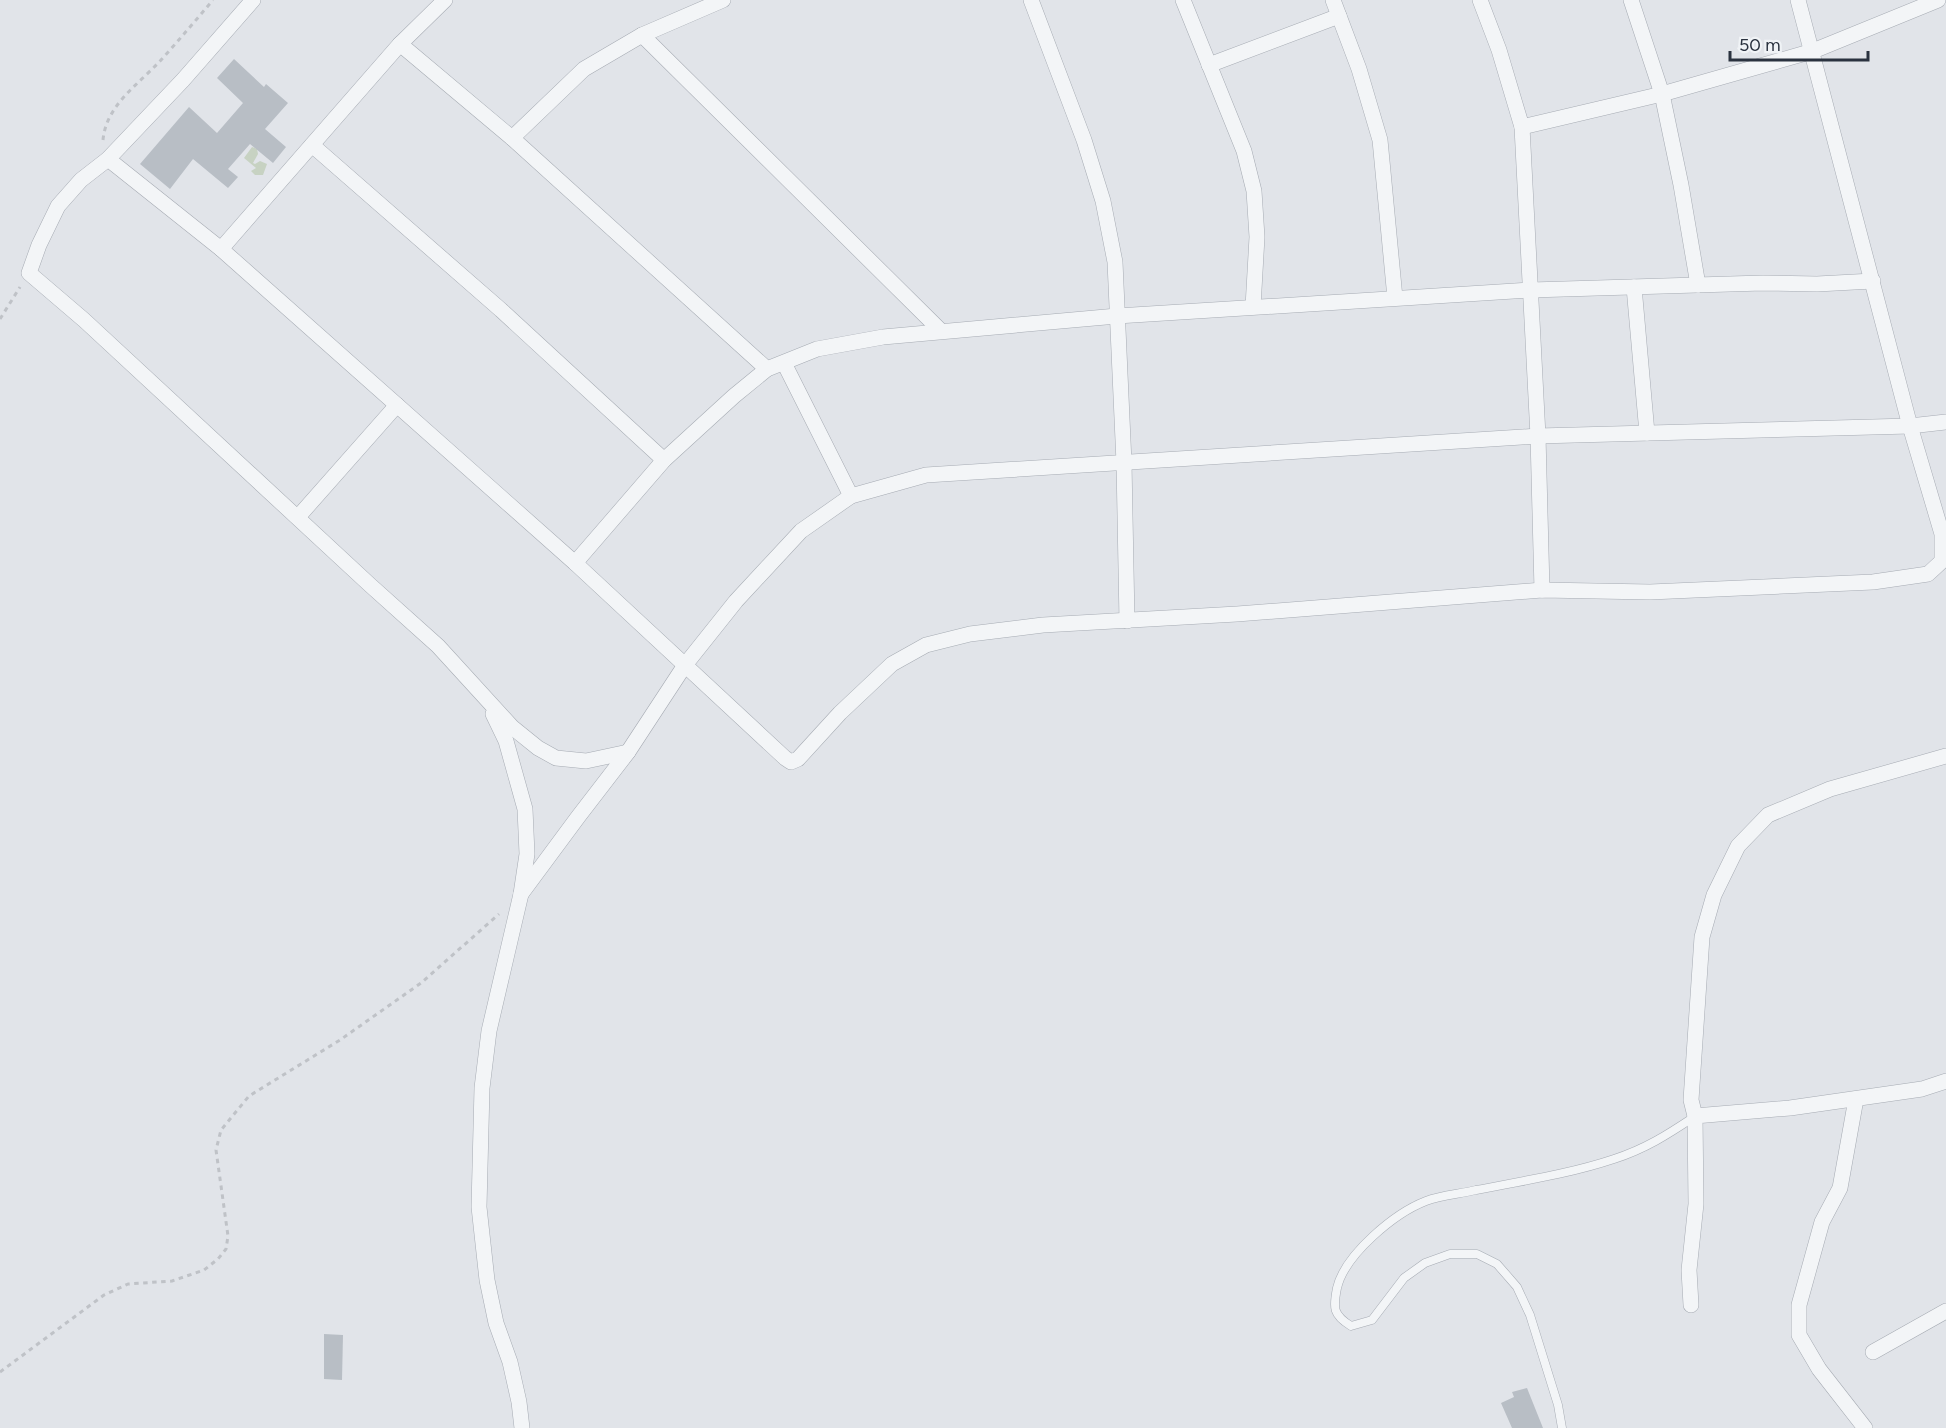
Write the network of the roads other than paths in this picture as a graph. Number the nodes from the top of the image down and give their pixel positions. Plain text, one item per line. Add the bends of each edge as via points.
1 (253, 0) edge
2 (445, 0) edge
3 (723, 0) edge
4 (1031, 0) edge
5 (1183, 0) edge
6 (1333, 0) edge
7 (1480, 0) edge
8 (1631, 0) edge
9 (1798, 0) edge
10 (1935, 1) edge
11 (1339, 16) junction
12 (642, 35) junction
13 (400, 44) junction
14 (1813, 51) junction
15 (1209, 65) junction
16 (1662, 94) junction
17 (1522, 127) junction
18 (512, 138) junction
19 (312, 145) junction
20 (108, 159) junction
21 (221, 249) junction
22 (1873, 281) junction
23 (1698, 285) junction
24 (1634, 287) junction
25 (1531, 290) junction
26 (1395, 298) junction
27 (1253, 307) junction
28 (1117, 316) junction
29 (941, 331) junction
30 (784, 363) junction
31 (768, 369) junction
32 (397, 405) junction
33 (1946, 422) edge
34 (1910, 426) junction
35 (1647, 433) junction
36 (1538, 436) junction
37 (664, 460) junction
38 (1124, 463) junction
39 (851, 496) junction
40 (298, 517) junction
41 (575, 563) junction
42 (1542, 590) junction
43 (1127, 621) junction
44 (685, 665) junction
45 (486, 698) junction
46 (628, 752) junction
47 (1946, 756) edge
48 (521, 894) junction
49 (1946, 1081) edge
50 (1856, 1098) junction
51 (1695, 1116) junction
52 (1691, 1305) dead end
53 (1946, 1311) edge
54 (1874, 1352) dead end
55 (522, 1428) edge
56 (1562, 1428) edge
57 (1865, 1428) edge

1 - 20 street
2 - 13 street
3 - 12 street
4 - 28 street via 1103,201 1115,262
5 - 15 street
6 - 11 street
7 - 17 street
8 - 16 street
9 - 14 street
10 - 14 street
11 - 15 street
11 - 26 street via 1380,140
12 - 18 street via 584,69
12 - 29 street
13 - 18 street
13 - 19 street
14 - 16 street
14 - 22 street
15 - 27 street via 1244,151 1254,190 1257,237
16 - 17 street
16 - 23 street
17 - 25 street
18 - 31 street
19 - 21 street
19 - 37 street via 501,310
20 - 21 street
20 - 40 street via 81,180 58,206 29,273
21 - 32 street
22 - 23 street
22 - 34 street
23 - 24 street
24 - 25 street
24 - 35 street
25 - 26 street
25 - 36 street
26 - 27 street
27 - 28 street
28 - 29 street
28 - 38 street
29 - 30 street via 883,336 817,349
30 - 31 street
30 - 39 street
31 - 37 street
32 - 40 street
32 - 41 street
33 - 34 street
34 - 35 street
34 - 42 street via 1942,534 1942,561 1928,574 1872,582 1650,592
35 - 36 street
36 - 38 street
36 - 42 street
37 - 41 street
38 - 39 street via 926,475
38 - 43 street
39 - 44 street via 801,531 736,601
40 - 45 street via 438,646
41 - 44 street
42 - 43 street
43 - 44 street via 1032,626 970,634 927,645 892,664 791,762
44 - 46 street
45 - 46 street via 512,727 556,758 586,761
45 - 48 street via 506,741 525,809 527,854
46 - 48 street
47 - 51 street via 1830,789 1768,815 1738,846 1714,895 1702,937 1691,1100
48 - 55 street via 489,1030 482,1088 479,1207 487,1280 510,1362
49 - 50 street via 1922,1089
50 - 51 street
50 - 57 street via 1840,1188 1822,1221 1799,1305 1799,1335 1819,1369
51 - 52 street
51 - 56 lane via 1659,1141 1614,1159 1427,1201 1386,1224 1358,1252 1338,1284 1334,1304 1340,1319 1351,1326 1372,1320 1404,1278 1425,1263 1450,1254 1477,1254 1497,1264 1517,1287 1530,1315
53 - 54 street

